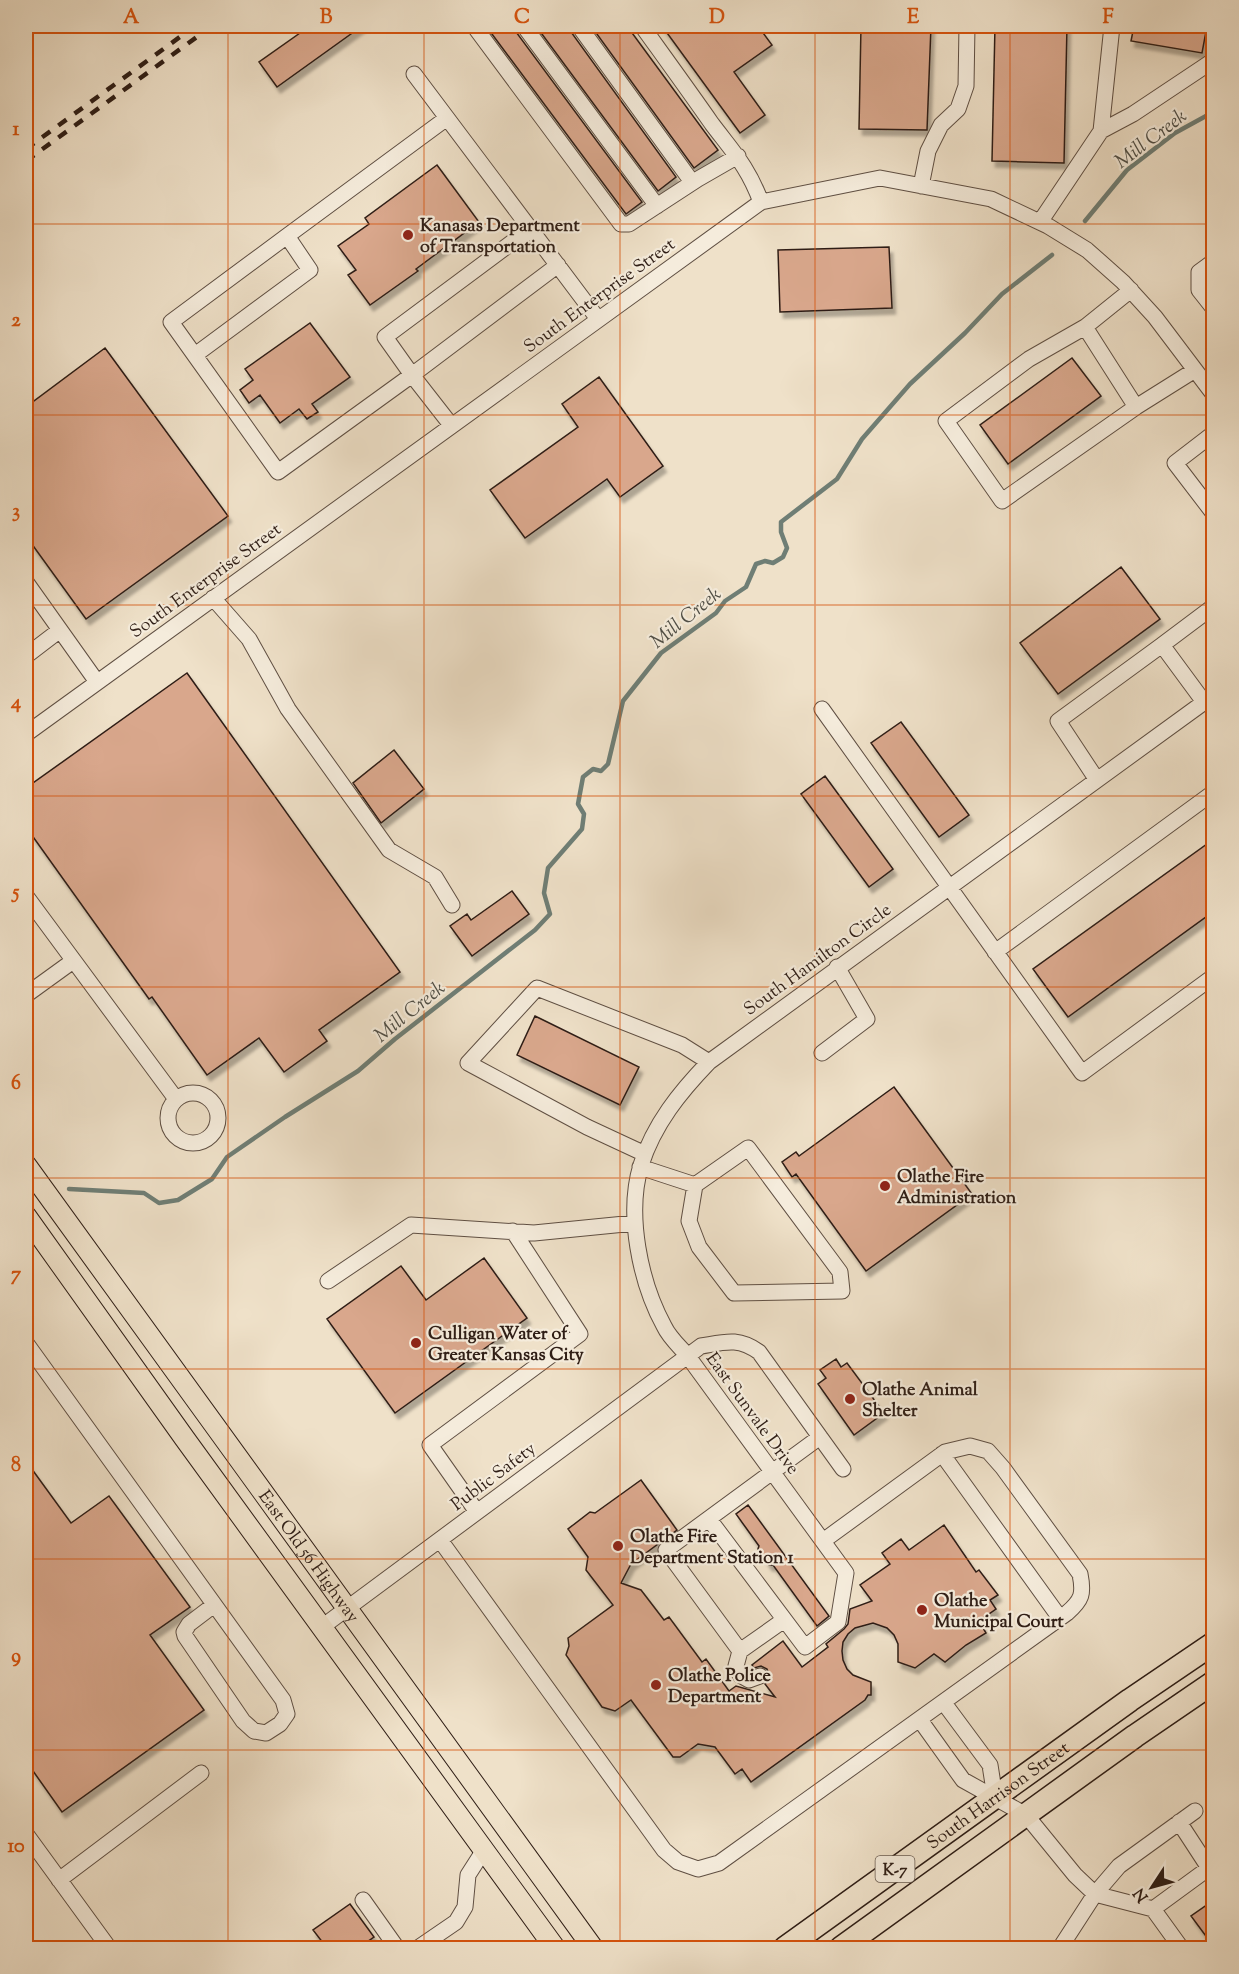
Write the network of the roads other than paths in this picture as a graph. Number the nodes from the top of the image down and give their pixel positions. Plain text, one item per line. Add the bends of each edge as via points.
1 (474, 26) edge
2 (524, 26) edge
3 (579, 26) edge
4 (642, 26) edge
5 (968, 26) edge
6 (1112, 26) edge
7 (1214, 60) edge
8 (414, 75) dead end
9 (447, 118) junction
10 (1101, 132) junction
11 (738, 156) junction
12 (692, 182) junction
13 (921, 186) junction
14 (761, 202) junction
15 (657, 206) junction
16 (1040, 222) junction
17 (530, 229) junction
18 (287, 236) junction
19 (1214, 261) edge
20 (558, 265) junction
21 (1131, 290) junction
22 (1214, 309) edge
23 (598, 319) junction
24 (1085, 327) junction
25 (195, 356) junction
26 (1195, 370) junction
27 (412, 375) junction
28 (1214, 395) edge
29 (1136, 406) junction
30 (451, 425) junction
31 (1214, 433) edge
32 (1214, 514) edge
33 (26, 582) edge
34 (213, 598) junction
35 (1214, 606) edge
36 (60, 630) junction
37 (1162, 645) junction
38 (26, 656) edge
39 (97, 682) junction
40 (1209, 699) edge
41 (822, 709) dead end
42 (26, 734) edge
43 (1097, 780) junction
44 (1214, 792) edge
45 (948, 886) junction
46 (26, 896) edge
47 (452, 905) dead end
48 (995, 951) junction
49 (73, 961) junction
50 (837, 967) junction
51 (1214, 976) edge
52 (26, 995) edge
53 (822, 1053) dead end
54 (709, 1062) junction
55 (176, 1099) dead end
56 (643, 1160) junction
57 (26, 1165) edge
58 (695, 1185) junction
59 (26, 1216) edge
60 (635, 1223) junction
61 (513, 1231) junction
62 (328, 1281) dead end
63 (26, 1343) edge
64 (687, 1355) junction
65 (820, 1437) junction
66 (942, 1454) junction
67 (843, 1468) dead end
68 (772, 1472) junction
69 (477, 1512) junction
70 (708, 1519) junction
71 (440, 1540) junction
72 (823, 1541) junction
73 (214, 1605) junction
74 (347, 1608) junction
75 (1060, 1618) junction
76 (784, 1620) junction
77 (322, 1627) junction
78 (1214, 1642) edge
79 (740, 1651) junction
80 (759, 1676) dead end
81 (1214, 1682) edge
82 (944, 1703) junction
83 (920, 1720) junction
84 (201, 1773) dead end
85 (995, 1797) junction
86 (1195, 1810) dead end
87 (1026, 1815) junction
88 (1179, 1822) junction
89 (26, 1834) edge
90 (30, 1850) edge
91 (484, 1850) junction
92 (59, 1880) junction
93 (1095, 1894) junction
94 (363, 1900) dead end
95 (1153, 1909) junction
96 (389, 1946) edge
97 (109, 1948) edge
98 (418, 1948) edge
99 (555, 1948) edge
100 (593, 1948) edge
101 (785, 1948) edge
102 (841, 1948) edge
103 (1060, 1948) edge
104 (1179, 1948) edge

1 - 15 street via 621,224 629,224
2 - 15 street
3 - 12 street
4 - 11 street
5 - 13 street via 966,86 958,110 941,125 928,151
6 - 10 street
7 - 10 street
8 - 9 street
9 - 17 street
9 - 18 street
10 - 16 street
11 - 12 street
11 - 14 street via 753,179
12 - 15 street
13 - 14 street, South Enterprise Street via 880,178
13 - 16 street, South Enterprise Street via 991,199
14 - 23 street, South Enterprise Street
16 - 21 street, South Enterprise Street via 1087,250
17 - 20 street
17 - 27 street via 385,337
18 - 25 street via 310,270
18 - 25 street via 171,322
19 - 22 street via 1199,272 1199,290
20 - 23 street
20 - 27 street
21 - 24 street
21 - 26 street, South Enterprise Street
23 - 30 street, South Enterprise Street
24 - 29 street
24 - 29 street via 1029,359 946,421 1002,501
25 - 27 street via 278,472
26 - 28 street, South Enterprise Street
26 - 29 street
27 - 30 street
30 - 34 street, South Enterprise Street
31 - 32 street via 1175,463
33 - 36 street
34 - 39 street, South Enterprise Street
34 - 47 street via 249,639 288,709 389,850 435,877
35 - 37 street
36 - 38 street
36 - 39 street
37 - 40 street
37 - 43 street via 1058,721
39 - 42 street, South Enterprise Street
40 - 43 street, South Hamilton Circle
41 - 45 street
43 - 45 street, South Hamilton Circle
44 - 48 street
45 - 48 street
45 - 50 street, South Hamilton Circle
46 - 49 street
48 - 51 street via 1082,1072
49 - 52 street
49 - 55 street
50 - 53 street via 867,1019
50 - 54 street, South Hamilton Circle
54 - 56 street, South Hamilton Circle via 667,1111
54 - 56 street via 682,1045 537,988 468,1063
56 - 58 street
56 - 60 street, South Hamilton Circle via 635,1197
57 - 74 main road, East Old 56 Highway
58 - 58 street via 689,1221 699,1247 734,1293 842,1291 840,1272 748,1148
59 - 77 main road, East Old 56 Highway
60 - 61 street via 534,1233
60 - 64 street, South Hamilton Circle via 642,1270 653,1302 664,1328
61 - 62 street via 411,1224
61 - 69 street via 580,1334 430,1445
63 - 73 street
64 - 65 street, Public Safety via 701,1346 737,1341 749,1345 759,1352
64 - 68 street, East Sunvale Drive
64 - 69 street, Public Safety
65 - 67 street
65 - 68 street
66 - 72 street
66 - 75 street
66 - 75 street via 970,1446 988,1451 1080,1574 1083,1592 1076,1605
68 - 70 street
68 - 72 street, East Sunvale Drive
69 - 71 street, Public Safety
70 - 76 street
70 - 79 street via 666,1550
71 - 74 street, Public Safety
71 - 83 street via 664,1850 678,1862 698,1869 719,1863
72 - 76 street, East Sunvale Drive via 846,1573 838,1622 805,1647
73 - 73 street via 283,1700 287,1714 266,1733 254,1731 243,1720 185,1636 189,1624
74 - 77 street, Public Safety
74 - 100 main road, East Old 56 Highway
75 - 82 street
76 - 79 street
77 - 91 main road, East Old 56 Highway
78 - 85 highway, South Harrison Street / K-7
79 - 80 street via 736,1666 740,1675 749,1680
81 - 87 highway, South Harrison Street / K-7
82 - 83 street
82 - 85 street via 990,1765
83 - 85 street via 963,1780
84 - 92 street
85 - 87 street
85 - 101 highway, South Harrison Street / K-7
86 - 88 street
87 - 93 street
87 - 102 highway, South Harrison Street / K-7
88 - 93 street via 1119,1866
88 - 95 street via 1209,1868
89 - 90 street
90 - 92 street
91 - 98 street via 468,1875 465,1907 456,1922
91 - 99 main road, East Old 56 Highway
92 - 97 street
93 - 95 street
93 - 103 street
94 - 96 street
95 - 104 street

